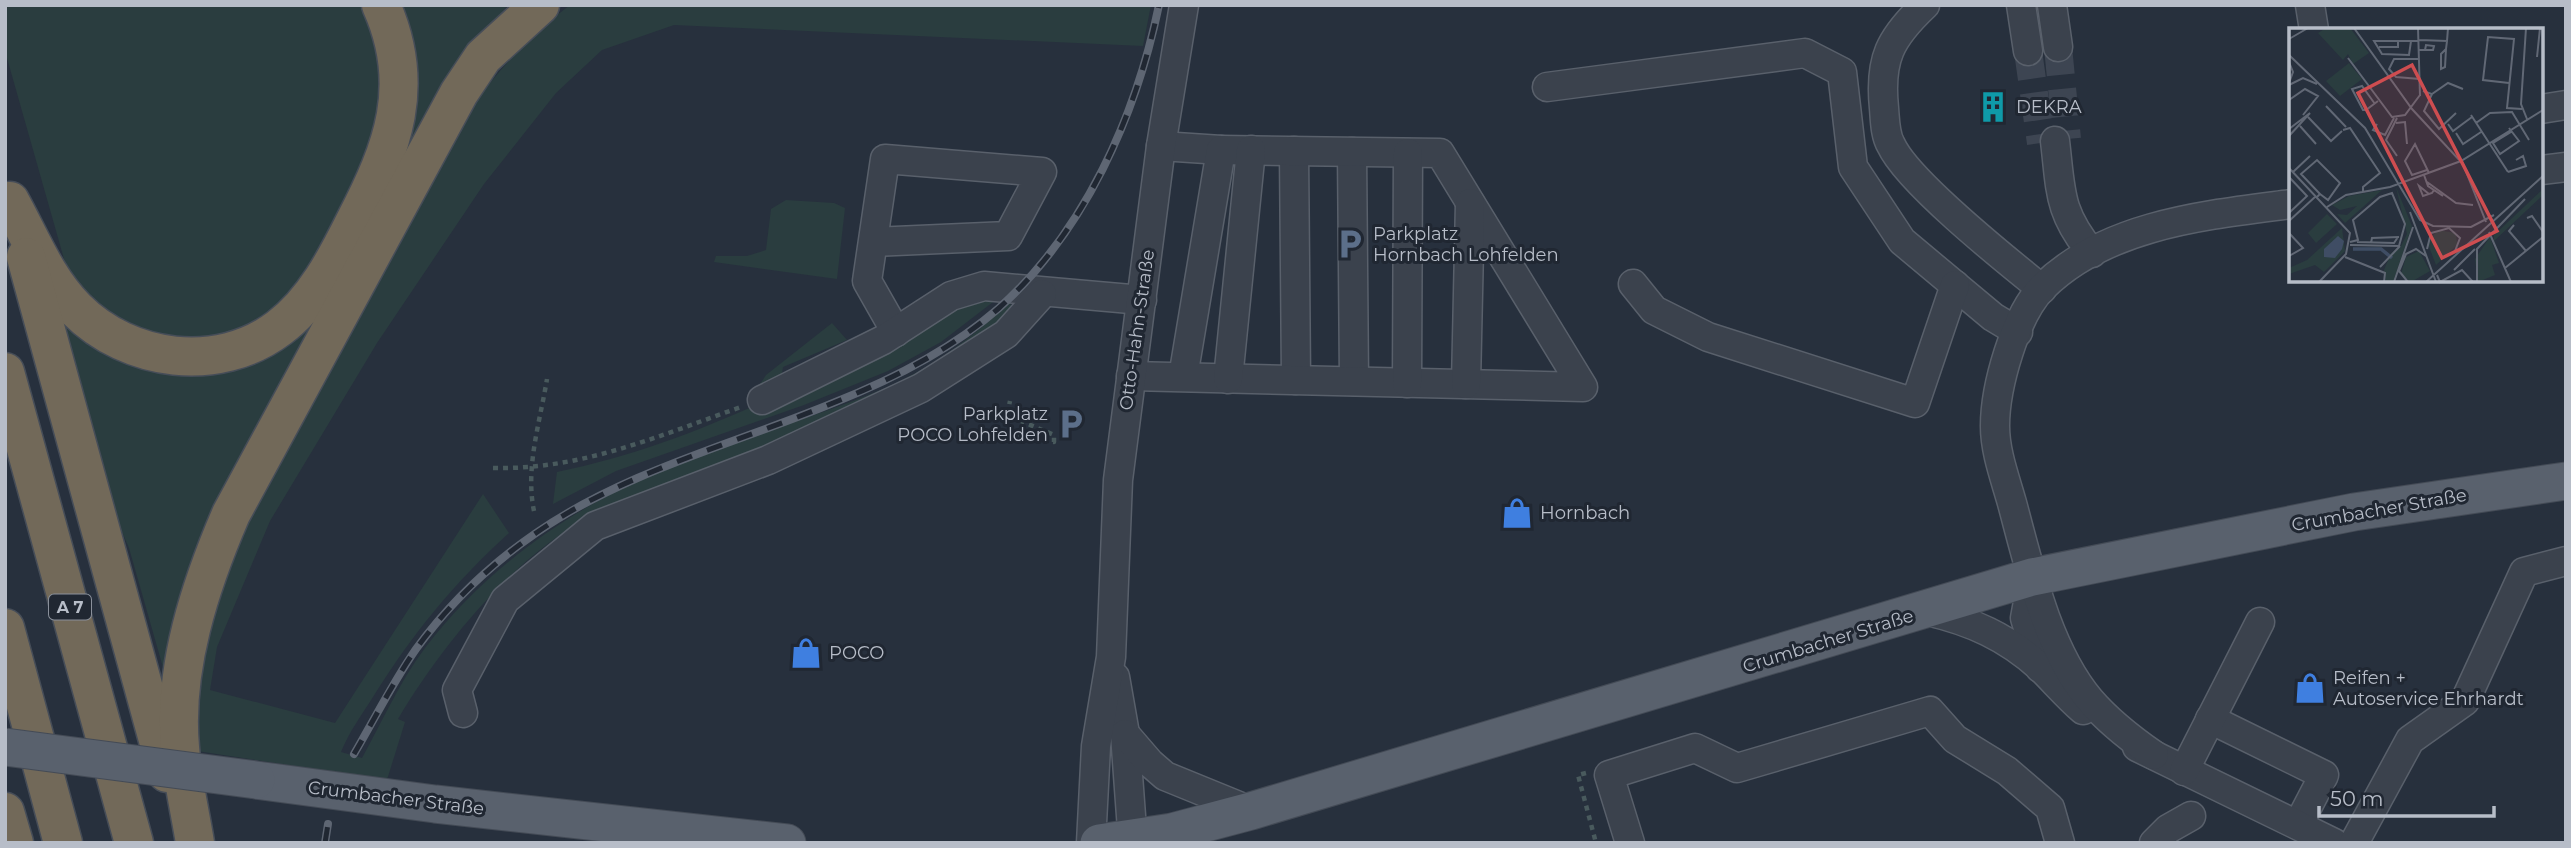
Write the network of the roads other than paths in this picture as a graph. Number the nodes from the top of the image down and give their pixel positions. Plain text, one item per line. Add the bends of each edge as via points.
1 (381, 5) edge
2 (540, 5) edge
3 (1184, 5) edge
4 (1925, 5) edge
5 (2021, 5) edge
6 (2036, 5) edge
7 (2052, 5) edge
8 (2310, 5) edge
9 (2314, 28) edge
10 (2043, 49) junction
11 (1547, 87) dead end
12 (2566, 105) edge
13 (2543, 109) edge
14 (2054, 141) tunnel mouth
15 (1161, 146) junction
16 (1222, 150) junction
17 (1251, 150) junction
18 (1294, 151) junction
19 (1352, 152) junction
20 (1408, 153) junction
21 (2566, 167) edge
22 (2543, 170) edge
23 (8, 191) edge
24 (1470, 203) junction
25 (2289, 204) edge
26 (873, 242) junction
27 (2092, 253) junction
28 (1633, 284) dead end
29 (1955, 285) junction
30 (2042, 289) junction
31 (1042, 294) junction
32 (1142, 300) junction
33 (895, 332) junction
34 (2018, 332) junction
35 (5, 372) edge
36 (1131, 376) junction
37 (1183, 377) junction
38 (1228, 379) junction
39 (1296, 380) junction
40 (1354, 382) junction
41 (1407, 383) junction
42 (1466, 384) junction
43 (762, 400) road end
44 (2566, 481) edge
45 (2566, 561) edge
46 (2032, 577) junction
47 (1927, 611) junction
48 (2260, 622) dead end
49 (5, 628) edge
50 (1111, 657) junction
51 (2040, 668) junction
52 (463, 713) dead end
53 (2210, 719) junction
54 (1125, 734) junction
55 (5, 747) edge
56 (2154, 755) junction
57 (2184, 771) junction
58 (1251, 811) junction
59 (5, 812) edge
60 (2191, 816) dead end
61 (2298, 825) junction
62 (1122, 841) edge
63 (14, 843) edge
64 (63, 843) edge
65 (134, 843) edge
66 (186, 843) edge
67 (195, 843) edge
68 (787, 843) edge
69 (1091, 843) edge
70 (1630, 843) edge
71 (2060, 843) edge
72 (2154, 843) edge
73 (2334, 843) edge
74 (2354, 843) edge

1 - 23 highway via 396,48 399,75 399,105 386,158 342,247 313,293 264,338 206,357 144,351 123,341 90,321 63,293 48,273
2 - 67 highway via 484,57 459,93 231,514 210,563 182,680 180,746
3 - 15 street, Otto-Hahn-Straße
4 - 30 street via 1901,27 1889,47 1883,73 1890,144 1903,164 1937,197
5 - 10 street
6 - 10 street
7 - 10 street
8 - 9 street
11 - 29 street via 1805,53 1842,72 1853,167 1902,241
12 - 13 street
14 - 27 street via 2072,229
15 - 16 street
15 - 32 street, Otto-Hahn-Straße
16 - 17 street
16 - 37 street
17 - 18 street
17 - 38 street
18 - 19 street
18 - 39 street
19 - 20 street
19 - 40 street
20 - 24 street via 1440,153
20 - 41 street
21 - 22 street
23 - 66 highway
24 - 42 street
24 - 42 street via 1583,387
25 - 27 street via 2167,224
26 - 26 street via 885,159 1042,172 1008,236
26 - 33 street via 867,281
27 - 30 street
28 - 29 street via 1654,310 1708,337 1915,403
29 - 34 street
30 - 34 street
31 - 32 street
31 - 33 street via 984,286 951,296
31 - 52 street via 1006,334 921,388 768,460 595,526 505,600 457,690
32 - 36 street, Otto-Hahn-Straße
33 - 43 street
34 - 46 street via 2002,371 1995,426 1997,449
35 - 65 highway, A 7
36 - 37 street
36 - 50 street, Otto-Hahn-Straße via 1118,480
37 - 38 street
38 - 39 street
39 - 40 street
40 - 41 street
41 - 42 street
44 - 46 main road, Crumbacher Straße via 2354,512
45 - 74 street via 2525,572 2465,701 2410,740
46 - 47 main road, Crumbacher Straße
46 - 51 street via 2025,618
46 - 56 street via 2062,656 2089,699
47 - 51 street via 1986,629
47 - 58 main road, Crumbacher Straße
48 - 53 street
49 - 64 highway
50 - 54 street, Otto-Hahn-Straße
50 - 69 street, Otto-Hahn-Straße via 1096,746
51 - 56 street via 2101,724
53 - 57 street
53 - 61 street via 2324,775
54 - 58 street via 1165,776
54 - 62 street, Otto-Hahn-Straße
55 - 68 main road, Crumbacher Straße, bridge via 435,804
56 - 57 street
57 - 61 street
58 - 62 main road, Crumbacher Straße
59 - 63 highway
60 - 72 street
61 - 73 street
70 - 71 street via 1609,775 1695,748 1737,768 1930,711 1955,739 2007,771 2050,808

